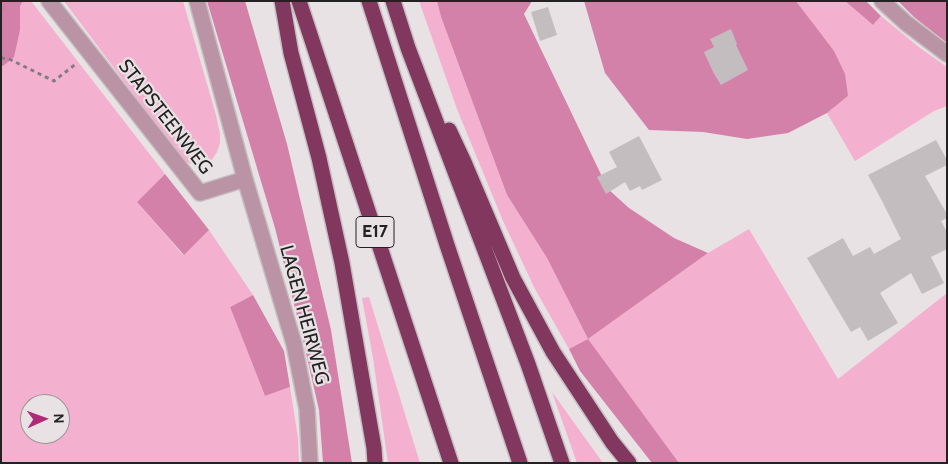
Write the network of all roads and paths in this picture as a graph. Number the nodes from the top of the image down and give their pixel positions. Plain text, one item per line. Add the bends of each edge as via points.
1 (49, 1) edge
2 (197, 1) edge
3 (282, 1) edge
4 (299, 1) edge
5 (369, 1) edge
6 (393, 1) edge
7 (882, 1) edge
8 (408, 48) junction
9 (90, 54) junction
10 (947, 54) edge
11 (1, 58) edge
12 (245, 179) junction
13 (310, 463) edge
14 (375, 463) edge
15 (451, 463) edge
16 (520, 463) edge
17 (562, 463) edge
18 (629, 463) edge

1 - 9 street, STAPSTEENWEG
2 - 12 street, STAPSTEENWEG
3 - 14 highway via 290,53 319,158 342,263
4 - 15 highway, E17
5 - 16 highway
6 - 8 highway
7 - 10 street
8 - 17 highway via 528,364
8 - 18 highway via 464,162 513,278 554,352
9 - 11 path via 54,81
9 - 12 street, STAPSTEENWEG via 200,193
12 - 13 street, LAGEN HEIRWEG via 294,344 307,409

